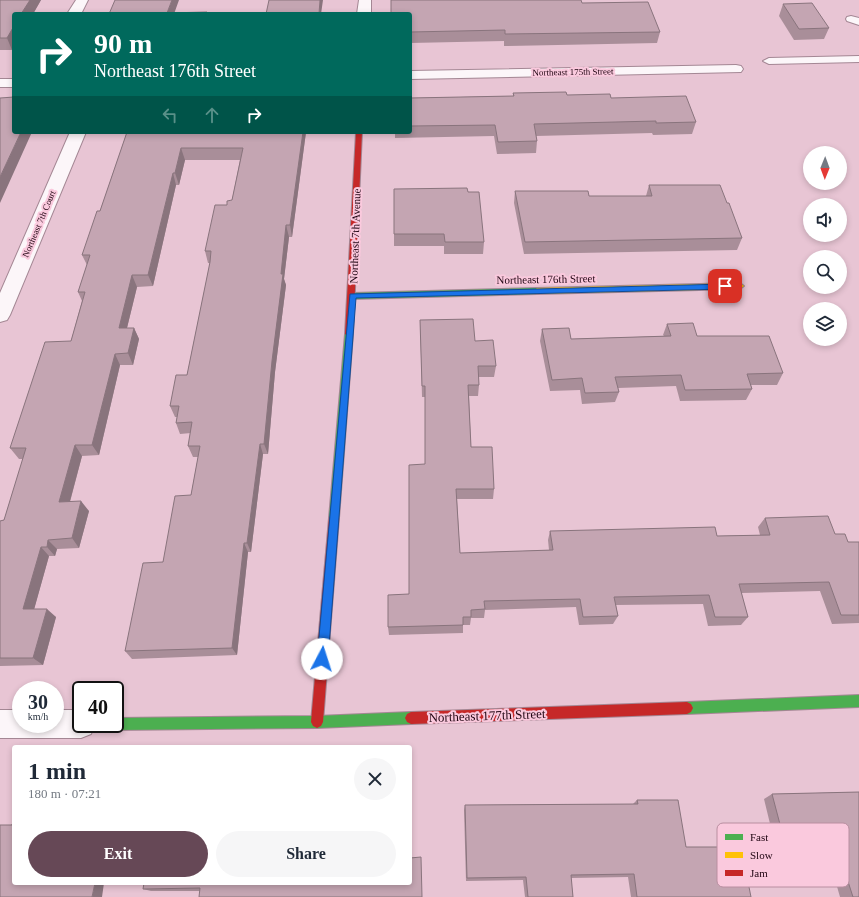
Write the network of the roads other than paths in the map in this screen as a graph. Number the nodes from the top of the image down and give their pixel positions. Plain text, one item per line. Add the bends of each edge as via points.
1 (82, 0) edge
2 (365, 0) edge
3 (75, 12) edge
4 (364, 12) edge
5 (859, 59) edge
6 (769, 61) dead end
7 (736, 68) dead end
8 (412, 75) edge
9 (0, 83) edge
10 (12, 83) edge
11 (77, 134) edge
12 (359, 134) edge
13 (740, 286) dead end
14 (352, 296) junction
15 (0, 316) edge
16 (859, 701) edge
17 (317, 722) junction
18 (0, 724) edge
19 (12, 724) edge
20 (124, 724) edge

1 - 3 street
2 - 4 street
5 - 6 lane
7 - 8 street, Northeast 175th Street
9 - 10 street
11 - 15 street, Northeast 7th Court
12 - 14 street, Northeast 7th Avenue
13 - 14 street, Northeast 176th Street
14 - 17 street, Northeast 7th Avenue
16 - 17 street, Northeast 177th Street
17 - 20 street, Northeast 177th Street
18 - 19 street

